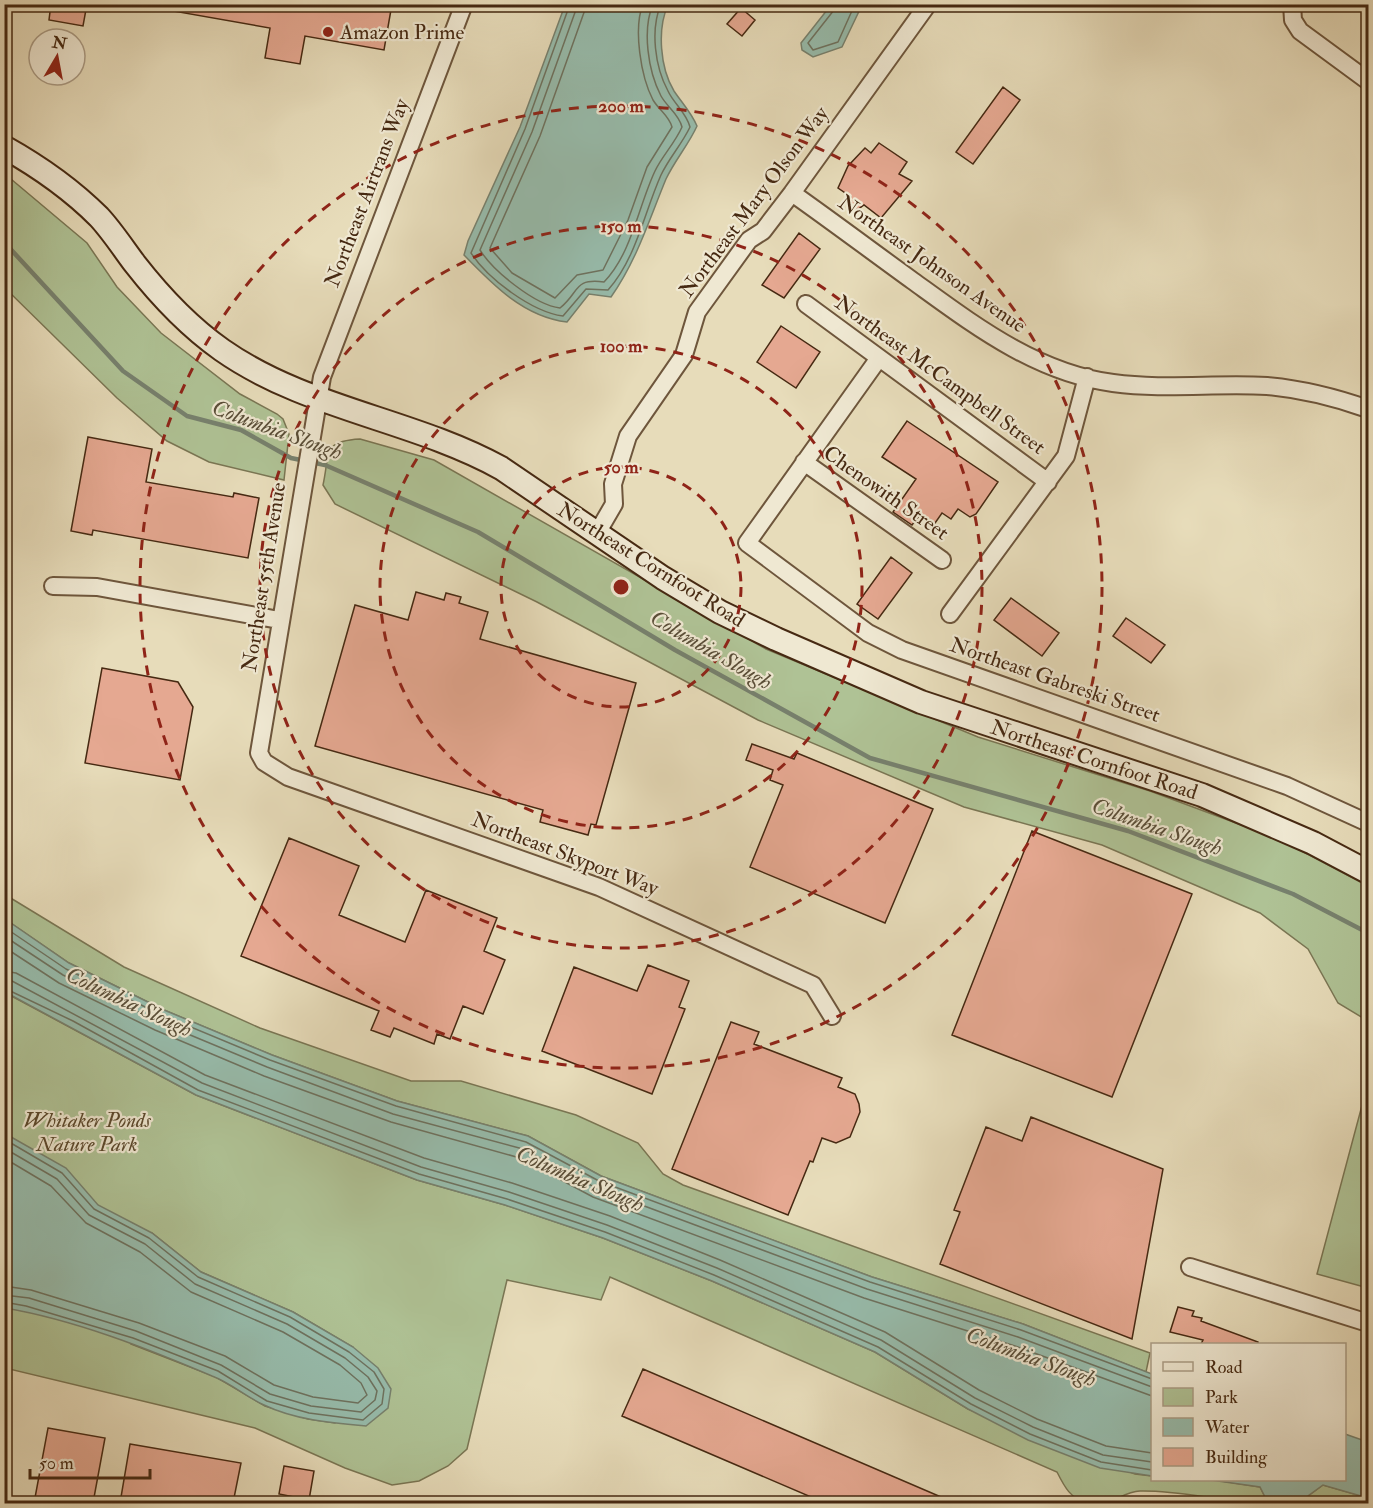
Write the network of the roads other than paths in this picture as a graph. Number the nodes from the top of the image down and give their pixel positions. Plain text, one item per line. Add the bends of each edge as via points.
1 (464, 4) edge
2 (928, 4) edge
3 (1292, 4) edge
4 (1368, 81) edge
5 (4, 147) edge
6 (792, 193) junction
7 (806, 304) dead end
8 (879, 358) junction
9 (1087, 377) junction
10 (317, 398) junction
11 (1368, 409) edge
12 (804, 462) junction
13 (1048, 482) junction
14 (596, 534) junction
15 (942, 560) dead end
16 (53, 586) dead end
17 (950, 614) dead end
18 (279, 620) junction
19 (264, 762) joint
20 (1368, 823) edge
21 (1368, 872) edge
22 (832, 1016) dead end
23 (1190, 1267) dead end
24 (1368, 1323) edge

1 - 10 street, Northeast Airtrans Way via 328,355
2 - 6 street, Northeast Mary Olson Way
3 - 4 street via 1293,20 1300,31
5 - 10 street, Northeast Cornfoot Road via 58,181 88,207 166,301 210,342 267,377
6 - 9 street, Northeast Johnson Avenue via 992,337 1018,352
6 - 14 street, Northeast Mary Olson Way via 763,231 749,240 697,312 684,356 628,436 613,484 614,504
7 - 8 street, Northeast McCampbell Street
8 - 12 street
8 - 13 street, Northeast McCampbell Street
9 - 11 street, Northeast Johnson Avenue via 1161,387 1268,386 1342,399
9 - 13 street via 1071,443
10 - 14 street, Northeast Cornfoot Road via 476,455
10 - 18 street, Northeast 55th Avenue
12 - 15 street, Chenowith Street
12 - 20 street, Northeast Gabreski Street via 747,543 868,633 903,650 1287,786
13 - 17 street
14 - 21 street, Northeast Cornfoot Road via 720,612 885,687 948,712 1202,795 1313,843
16 - 18 street via 97,588
18 - 19 street, Northeast 55th Avenue via 259,745
19 - 22 street, Northeast Skyport Way via 288,777 606,890 813,985
23 - 24 street

